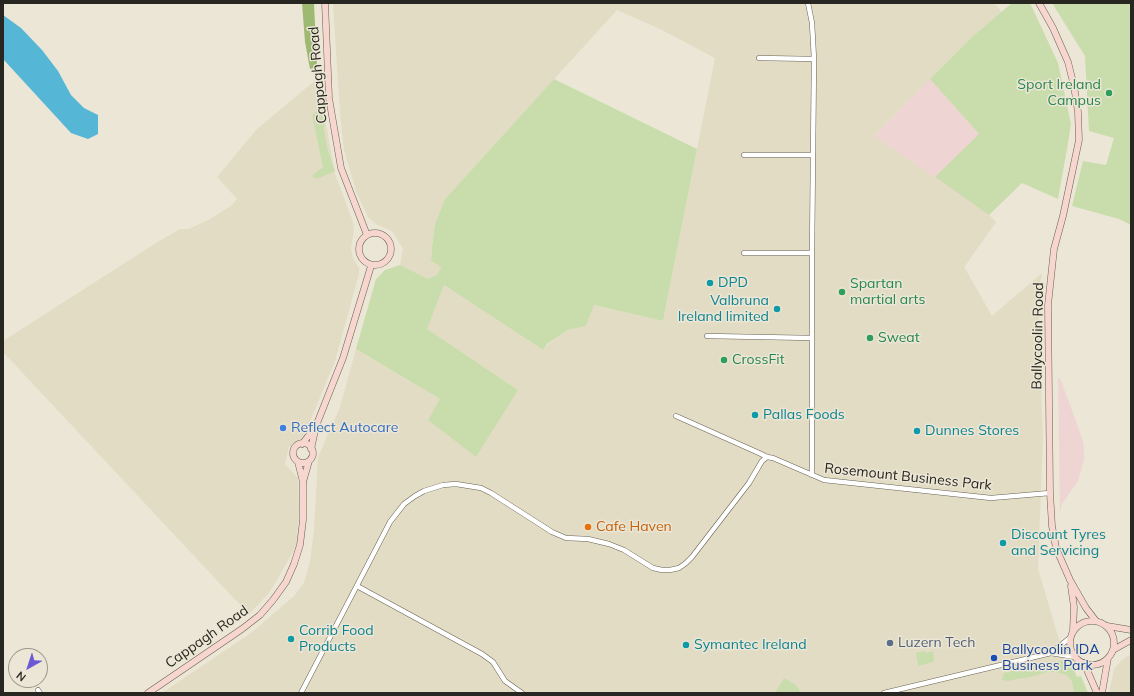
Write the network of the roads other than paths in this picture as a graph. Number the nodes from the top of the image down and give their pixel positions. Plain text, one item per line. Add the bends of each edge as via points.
1 (325, 3) edge
2 (808, 3) edge
3 (1039, 3) edge
4 (759, 58) dead end
5 (814, 59) junction
6 (744, 154) dead end
7 (813, 155) junction
8 (366, 235) junction
9 (744, 253) dead end
10 (812, 253) junction
11 (371, 266) junction
12 (707, 336) dead end
13 (812, 338) junction
14 (676, 416) dead end
15 (316, 426) junction
16 (302, 444) junction
17 (311, 449) junction
18 (766, 457) junction
19 (309, 461) junction
20 (298, 462) junction
21 (812, 475) junction
22 (303, 482) junction
23 (1050, 493) junction
24 (1070, 580) junction
25 (357, 586) junction
26 (1096, 621) junction
27 (1107, 626) junction
28 (1131, 630) edge
29 (1072, 634) junction
30 (1131, 640) edge
31 (1113, 650) junction
32 (1051, 653) junction
33 (1076, 657) junction
34 (1108, 658) junction
35 (1084, 663) junction
36 (148, 693) edge
37 (301, 693) edge
38 (522, 693) edge
39 (884, 693) edge
40 (1096, 693) edge
41 (1102, 693) edge

1 - 8 street, Cappagh Road via 329,98 341,168
2 - 5 street, Rosemount Business Park
3 - 23 street, Ballycoolin Road via 1068,62 1078,112 1079,140 1054,249 1048,305
4 - 5 street
5 - 7 street, Rosemount Business Park
6 - 7 street
7 - 10 street, Rosemount Business Park
8 - 11 street via 360,244 360,255 362,260
8 - 11 street via 379,234 391,245 388,259 380,265
9 - 10 street
10 - 13 street, Rosemount Business Park
11 - 15 street, Cappagh Road via 343,358
12 - 13 street
13 - 21 street, Rosemount Business Park
14 - 18 street, Rosemount Business Park via 760,452
15 - 16 street, Cappagh Road
15 - 17 street, Cappagh Road
16 - 17 street
16 - 20 street, Cappagh Road via 293,452
17 - 19 street, Cappagh Road via 312,456
18 - 21 street, Rosemount Business Park
18 - 25 street via 686,564 679,568 653,568 609,544 588,539 566,538 481,488 456,484 432,488 404,504 390,522
19 - 20 street
19 - 22 street, Cappagh Road
20 - 22 street, Cappagh Road
21 - 23 street, Rosemount Business Park via 824,480 971,497 991,498
22 - 36 street, Cappagh Road via 304,520 300,545 286,582 273,600 260,615 242,629
23 - 24 street, Ballycoolin Road via 1056,548
24 - 26 street, Ballycoolin Road
24 - 29 street, Ballycoolin Road via 1074,607
25 - 37 street
25 - 38 street via 482,654 492,662 505,680
26 - 27 street
26 - 29 street via 1080,624
27 - 28 street
27 - 31 street via 1114,638
29 - 32 street
29 - 33 street via 1071,648
30 - 31 street
31 - 34 street
32 - 33 street
32 - 39 street
33 - 35 street
34 - 35 street via 1097,664
34 - 41 street
35 - 40 street

